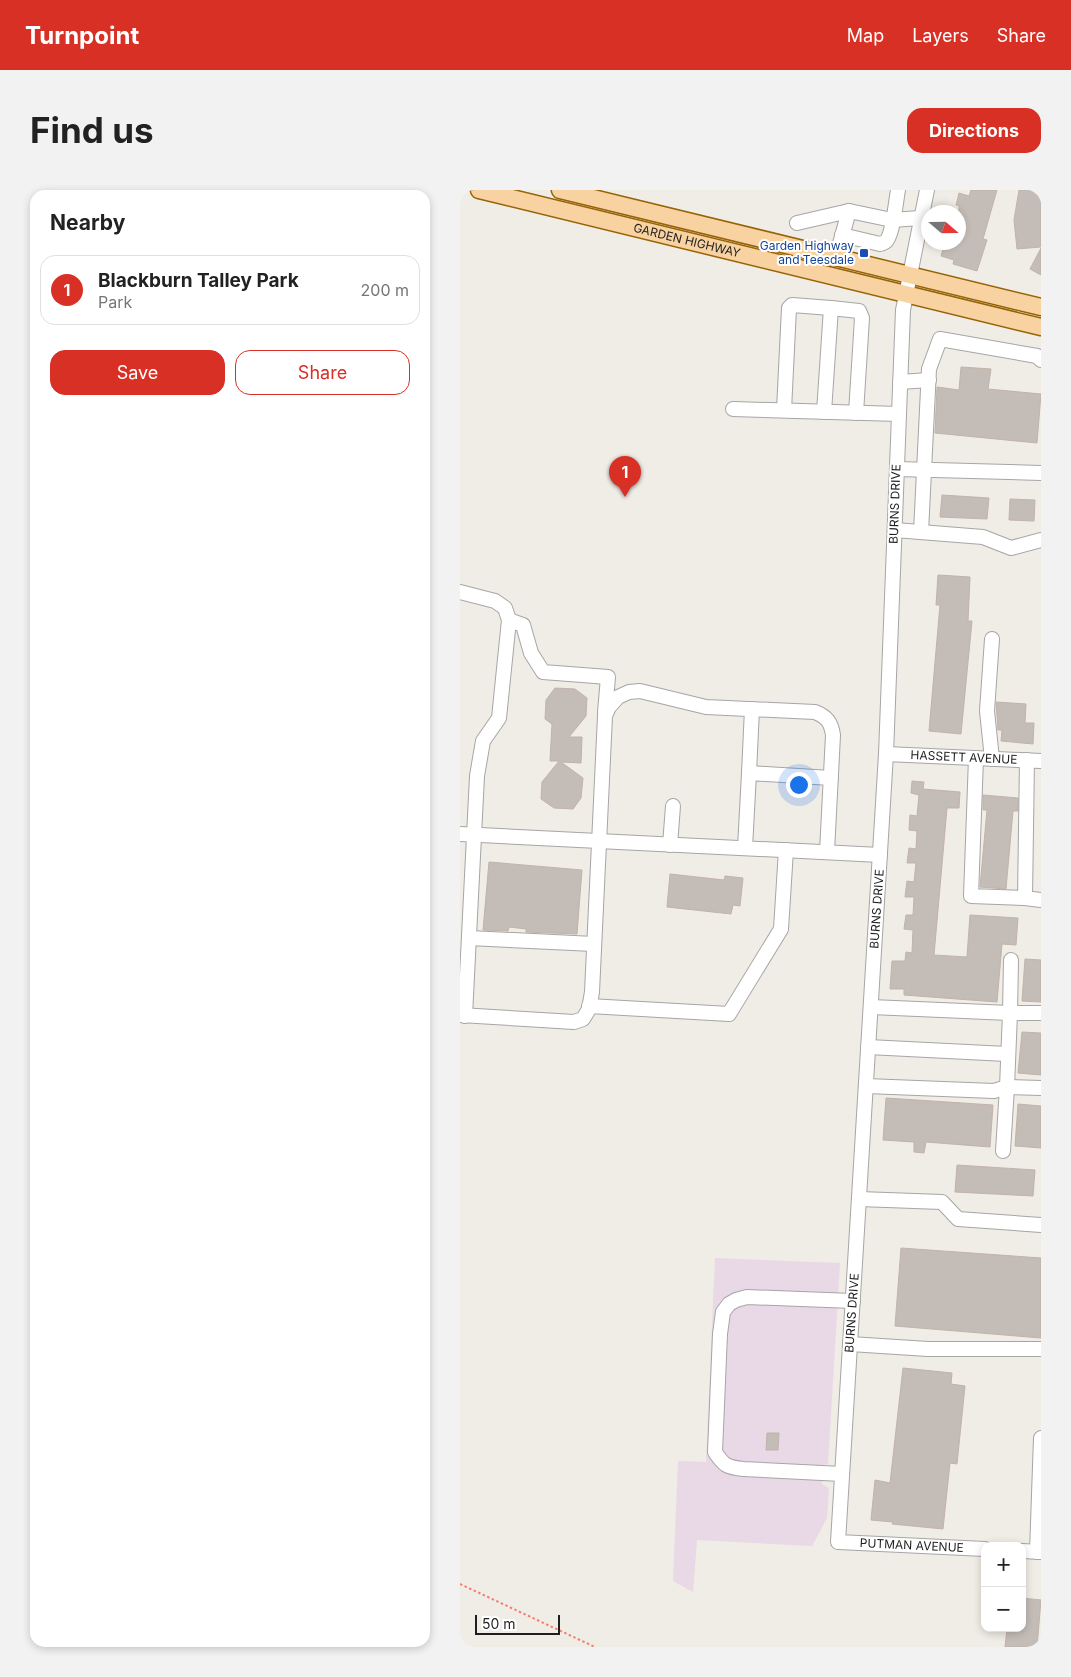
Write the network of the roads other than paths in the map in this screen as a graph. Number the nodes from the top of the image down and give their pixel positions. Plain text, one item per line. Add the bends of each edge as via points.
1 (479, 190) edge
2 (560, 190) edge
3 (898, 190) edge
4 (927, 190) edge
5 (849, 211) junction
6 (920, 218) junction
7 (892, 220) junction
8 (797, 223) dead end
9 (842, 235) junction
10 (836, 258) junction
11 (910, 275) junction
12 (906, 294) junction
13 (1041, 307) edge
14 (830, 308) junction
15 (1041, 327) edge
16 (1041, 360) edge
17 (929, 380) junction
18 (900, 382) junction
19 (734, 409) dead end
20 (784, 410) junction
21 (824, 412) junction
22 (856, 413) junction
23 (899, 414) junction
24 (897, 469) junction
25 (925, 469) junction
26 (1041, 473) edge
27 (894, 530) junction
28 (921, 532) junction
29 (1041, 540) edge
30 (460, 592) edge
31 (509, 620) junction
32 (992, 639) dead end
33 (752, 709) junction
34 (605, 716) junction
35 (886, 754) junction
36 (976, 758) junction
37 (992, 759) junction
38 (1027, 760) junction
39 (1041, 761) edge
40 (749, 773) junction
41 (830, 778) junction
42 (673, 806) dead end
43 (460, 834) edge
44 (474, 835) junction
45 (600, 841) junction
46 (670, 844) junction
47 (745, 848) junction
48 (786, 850) junction
49 (827, 852) junction
50 (880, 855) junction
51 (1025, 898) junction
52 (1041, 900) edge
53 (469, 938) junction
54 (594, 944) junction
55 (1011, 960) dead end
56 (589, 1006) junction
57 (871, 1006) junction
58 (1010, 1013) junction
59 (1041, 1014) edge
60 (463, 1016) edge
61 (868, 1047) junction
62 (1008, 1054) junction
63 (866, 1086) junction
64 (1007, 1087) junction
65 (1041, 1088) edge
66 (1002, 1151) dead end
67 (859, 1199) junction
68 (1041, 1225) edge
69 (853, 1301) junction
70 (850, 1344) junction
71 (1041, 1349) edge
72 (1041, 1438) edge
73 (842, 1474) junction
74 (838, 1542) joint
75 (981, 1549) edge
76 (1026, 1551) edge
77 (1039, 1552) edge

1 - 12 main road, GARDEN HIGHWAY
2 - 10 main road, GARDEN HIGHWAY
3 - 7 street
4 - 6 street, BURNS DRIVE
5 - 7 street
5 - 8 street
5 - 9 street
6 - 7 street
6 - 11 street, BURNS DRIVE
7 - 9 street via 888,239 880,244
9 - 10 street
10 - 11 main road, GARDEN HIGHWAY
11 - 12 street, BURNS DRIVE
11 - 13 main road, GARDEN HIGHWAY
12 - 15 main road, GARDEN HIGHWAY
12 - 18 street, BURNS DRIVE
14 - 20 street via 792,305 789,308
14 - 21 street
14 - 22 street via 859,311 862,318
16 - 17 street via 1037,356 940,339 929,369
17 - 18 street
17 - 25 street
18 - 23 street, BURNS DRIVE
19 - 20 street
20 - 21 street
21 - 22 street
22 - 23 street
23 - 24 street, BURNS DRIVE
24 - 25 street
24 - 27 street, BURNS DRIVE
25 - 26 street
25 - 28 street
27 - 28 street
27 - 35 street, BURNS DRIVE
28 - 29 street via 984,537 1011,548
30 - 31 street via 495,601 506,608
31 - 34 street via 523,624 531,653 543,672 608,676
31 - 44 street via 498,718 483,741 477,776
32 - 37 street via 987,711
33 - 34 street via 706,707 640,691 618,697
33 - 40 street
33 - 41 street via 815,712 824,716 831,724 833,736
34 - 45 street
35 - 36 street, HASSETT AVENUE
35 - 50 street, BURNS DRIVE
36 - 37 street, HASSETT AVENUE
36 - 51 street via 971,896
37 - 38 street, HASSETT AVENUE
38 - 39 street, HASSETT AVENUE
38 - 51 street
40 - 41 street
40 - 47 street
41 - 49 street
42 - 46 street
43 - 44 street
44 - 45 street
44 - 53 street
45 - 46 street
45 - 54 street
46 - 47 street
47 - 48 street
48 - 49 street
48 - 56 street via 782,929 729,1014
49 - 50 street
50 - 57 street, BURNS DRIVE
51 - 52 street
53 - 54 street
53 - 60 street
54 - 56 street
55 - 58 street
56 - 60 street via 583,1019 574,1022
57 - 58 street
57 - 61 street, BURNS DRIVE
58 - 59 street
58 - 62 street
61 - 62 street
61 - 63 street, BURNS DRIVE
62 - 64 street
63 - 64 street via 994,1091
63 - 67 street, BURNS DRIVE
64 - 65 street
64 - 66 street
67 - 68 street via 942,1202 958,1219
67 - 69 street, BURNS DRIVE
69 - 70 street, BURNS DRIVE
69 - 73 street via 747,1297 729,1304 722,1312 720,1334 715,1452 721,1462 727,1467 743,1469
70 - 71 street via 928,1349
70 - 73 street, BURNS DRIVE
72 - 77 street
73 - 74 street, BURNS DRIVE
74 - 75 street, PUTMAN AVENUE
76 - 77 street

